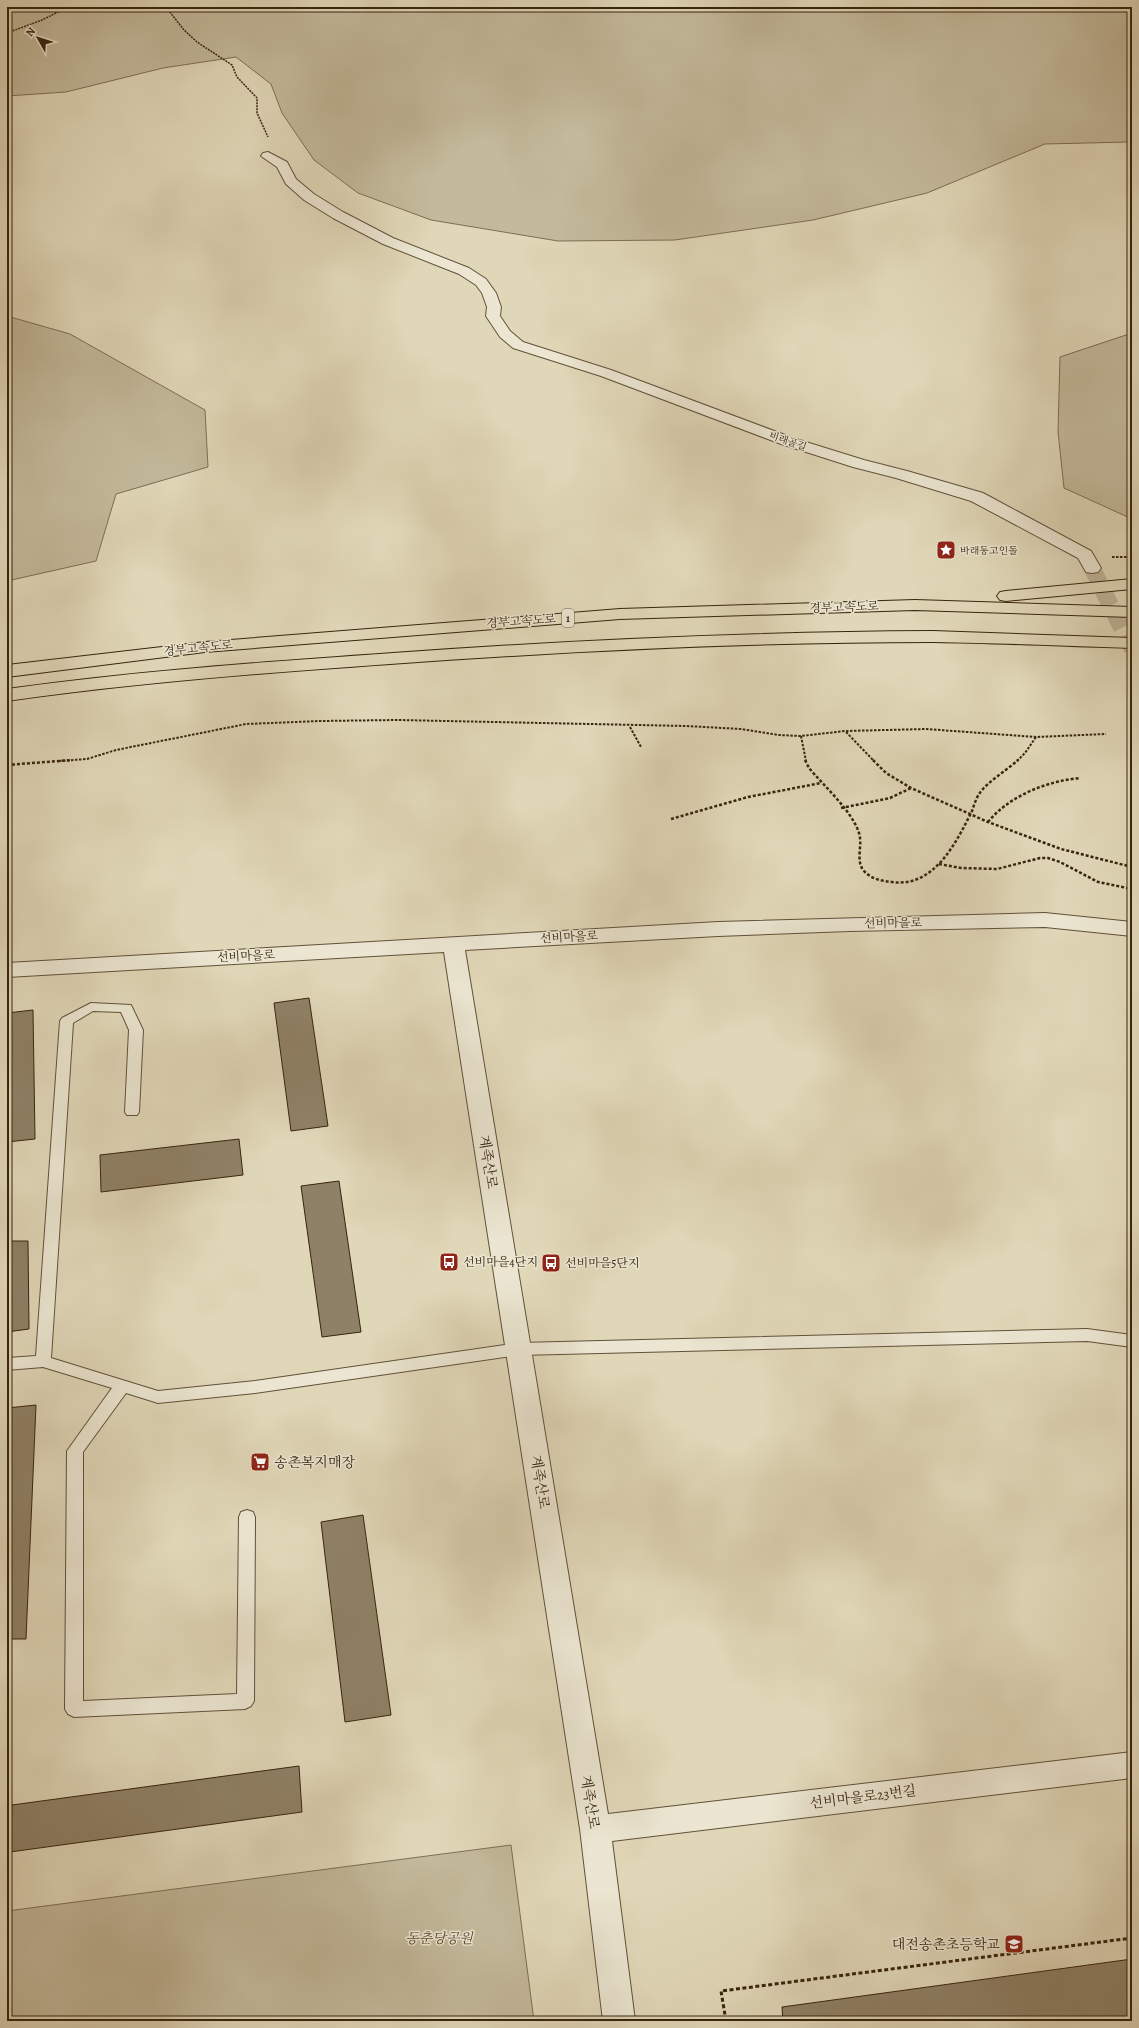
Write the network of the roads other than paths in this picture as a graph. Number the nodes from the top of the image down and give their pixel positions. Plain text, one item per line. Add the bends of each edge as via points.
1 (268, 156) road end
2 (1092, 568) tunnel mouth
3 (1132, 584) edge
4 (915, 605) junction
5 (1132, 612) edge
6 (909, 637) junction
7 (1132, 643) edge
8 (1132, 648) edge
9 (7, 671) edge
10 (7, 695) edge
11 (1132, 929) edge
12 (453, 943) junction
13 (7, 970) edge
14 (132, 1112) dead end
15 (1132, 1341) edge
16 (519, 1349) junction
17 (43, 1361) junction
18 (7, 1364) edge
19 (122, 1386) junction
20 (247, 1517) dead end
21 (1132, 1765) edge
22 (595, 1829) junction
23 (619, 2021) edge

1 - 2 street, 비래골길 via 282,165 291,181 309,197 388,241 464,271 481,282 489,293 494,307 493,316 505,334 518,345 606,373 788,442 977,497 1085,555
3 - 4 highway
4 - 5 highway, 경부고속도로 / 1
4 - 9 highway, 경부고속도로 / 1 via 620,614 205,647
6 - 7 highway
6 - 8 highway
6 - 10 highway via 638,644 453,654 247,669
11 - 12 street, 선비마을로 via 1045,920 850,924
12 - 13 street, 선비마을로
12 - 16 street, 계족산로
14 - 17 lane via 136,1030 126,1008 91,1007 67,1021
15 - 16 lane via 1087,1335
16 - 19 lane via 255,1387 158,1397
16 - 22 street, 계족산로
17 - 18 lane
17 - 19 lane
19 - 20 lane via 75,1451 74,1709 245,1701
21 - 22 street, 선비마을로23번길
22 - 23 street, 계족산로

